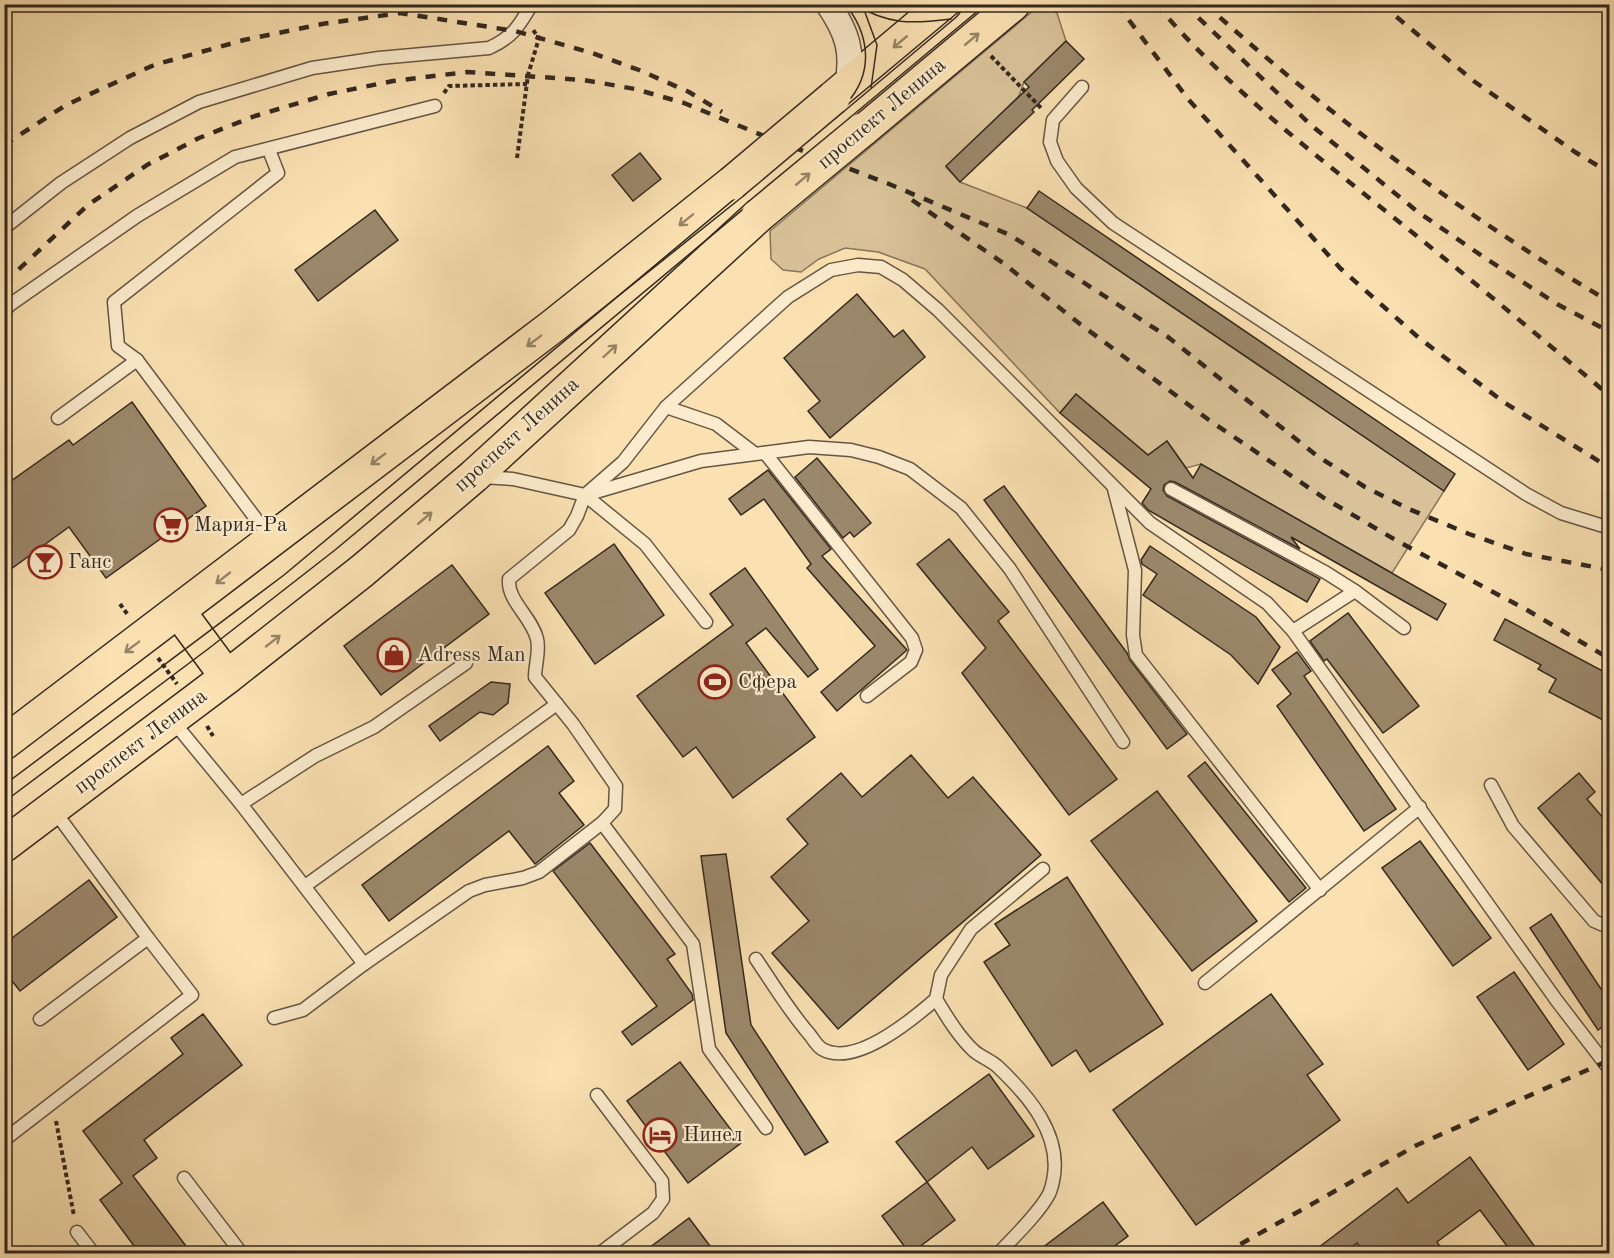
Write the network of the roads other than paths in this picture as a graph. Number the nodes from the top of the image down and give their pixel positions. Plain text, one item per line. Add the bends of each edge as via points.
1 (532, 4) edge
2 (828, 4) edge
3 (945, 4) edge
4 (1010, 7) edge
5 (1082, 87) dead end
6 (840, 92) junction
7 (435, 106) road end
8 (269, 150) junction
9 (4, 228) edge
10 (4, 311) edge
11 (137, 360) junction
12 (666, 407) junction
13 (58, 418) dead end
14 (759, 453) junction
15 (474, 476) junction
16 (1114, 488) junction
17 (1172, 489) dead end
18 (585, 495) junction
19 (1610, 528) edge
20 (272, 540) junction
21 (1355, 591) junction
22 (179, 612) junction
23 (706, 622) dead end
24 (1404, 628) dead end
25 (1293, 631) junction
26 (466, 663) dead end
27 (227, 677) junction
28 (867, 696) dead end
29 (556, 704) junction
30 (181, 711) junction
31 (1123, 742) dead end
32 (4, 743) edge
33 (1491, 785) dead end
34 (241, 804) junction
35 (1420, 807) junction
36 (52, 809) junction
37 (602, 823) junction
38 (4, 845) edge
39 (1043, 869) dead end
40 (305, 886) junction
41 (1320, 890) junction
42 (1610, 928) edge
43 (148, 938) junction
44 (756, 959) dead end
45 (364, 964) junction
46 (1205, 982) dead end
47 (936, 999) junction
48 (274, 1018) dead end
49 (39, 1019) dead end
50 (1610, 1070) edge
51 (597, 1095) dead end
52 (766, 1128) dead end
53 (4, 1140) edge
54 (184, 1178) dead end
55 (77, 1232) road end
56 (94, 1254) edge
57 (242, 1254) edge
58 (599, 1254) edge
59 (998, 1254) edge

1 - 9 lane via 515,31 489,48 312,68 199,102 130,138 71,176
2 - 6 street via 849,46 851,68
3 -> 6 main road, проспект Ленина
15 -> 4 main road, проспект Ленина, bridge via 759,216
5 - 19 lane via 1053,120 1050,142 1056,161 1076,188 1113,223 1526,494 1561,513
6 -> 20 main road, проспект Ленина, bridge via 553,326
7 - 8 lane
8 - 10 lane via 235,157 137,216
8 - 11 lane via 278,173 114,302 118,346
11 - 13 lane
11 - 20 lane
12 - 14 lane via 716,423
12 - 16 lane via 788,297 831,270 858,265 881,267 938,310
12 - 18 lane via 623,462
14 - 18 lane via 702,461
14 - 28 lane via 912,638 916,650 911,662
14 - 31 lane via 809,447 879,457 910,469 961,508 1010,568
15 - 18 lane via 513,479
27 -> 15 main road, проспект Ленина
16 - 25 lane via 1150,523 1267,603
16 - 41 lane via 1135,570 1136,655
17 - 21 lane
18 - 23 lane via 645,544
18 - 29 lane via 569,531 509,579 508,588 537,639 535,677
20 -> 22 main road, проспект Ленина
21 - 24 lane
21 - 25 lane
22 - 27 main road
22 -> 32 main road, проспект Ленина
25 - 35 lane
26 - 34 lane via 374,727 315,756
27 - 30 main road, проспект Ленина
29 - 37 lane via 616,786 615,809
29 - 40 lane
30 - 34 lane
30 - 36 main road, проспект Ленина
33 - 42 lane via 1513,826 1594,921
34 - 40 lane
35 - 41 lane
35 - 50 lane
36 - 38 main road, проспект Ленина
36 - 43 lane
37 - 45 lane via 539,872 469,891
37 - 52 lane via 693,944 709,1049
39 - 47 lane via 971,929 941,975
40 - 45 lane
41 - 46 lane
43 - 49 lane
43 - 53 lane via 192,995
44 - 47 lane via 822,1049 841,1053 874,1045
45 - 48 lane via 303,1010
47 - 59 lane via 975,1052 995,1064 1020,1089 1041,1116 1051,1140 1055,1169 1050,1193
51 - 58 lane via 662,1181 663,1199 653,1213
54 - 57 lane
55 - 56 lane

